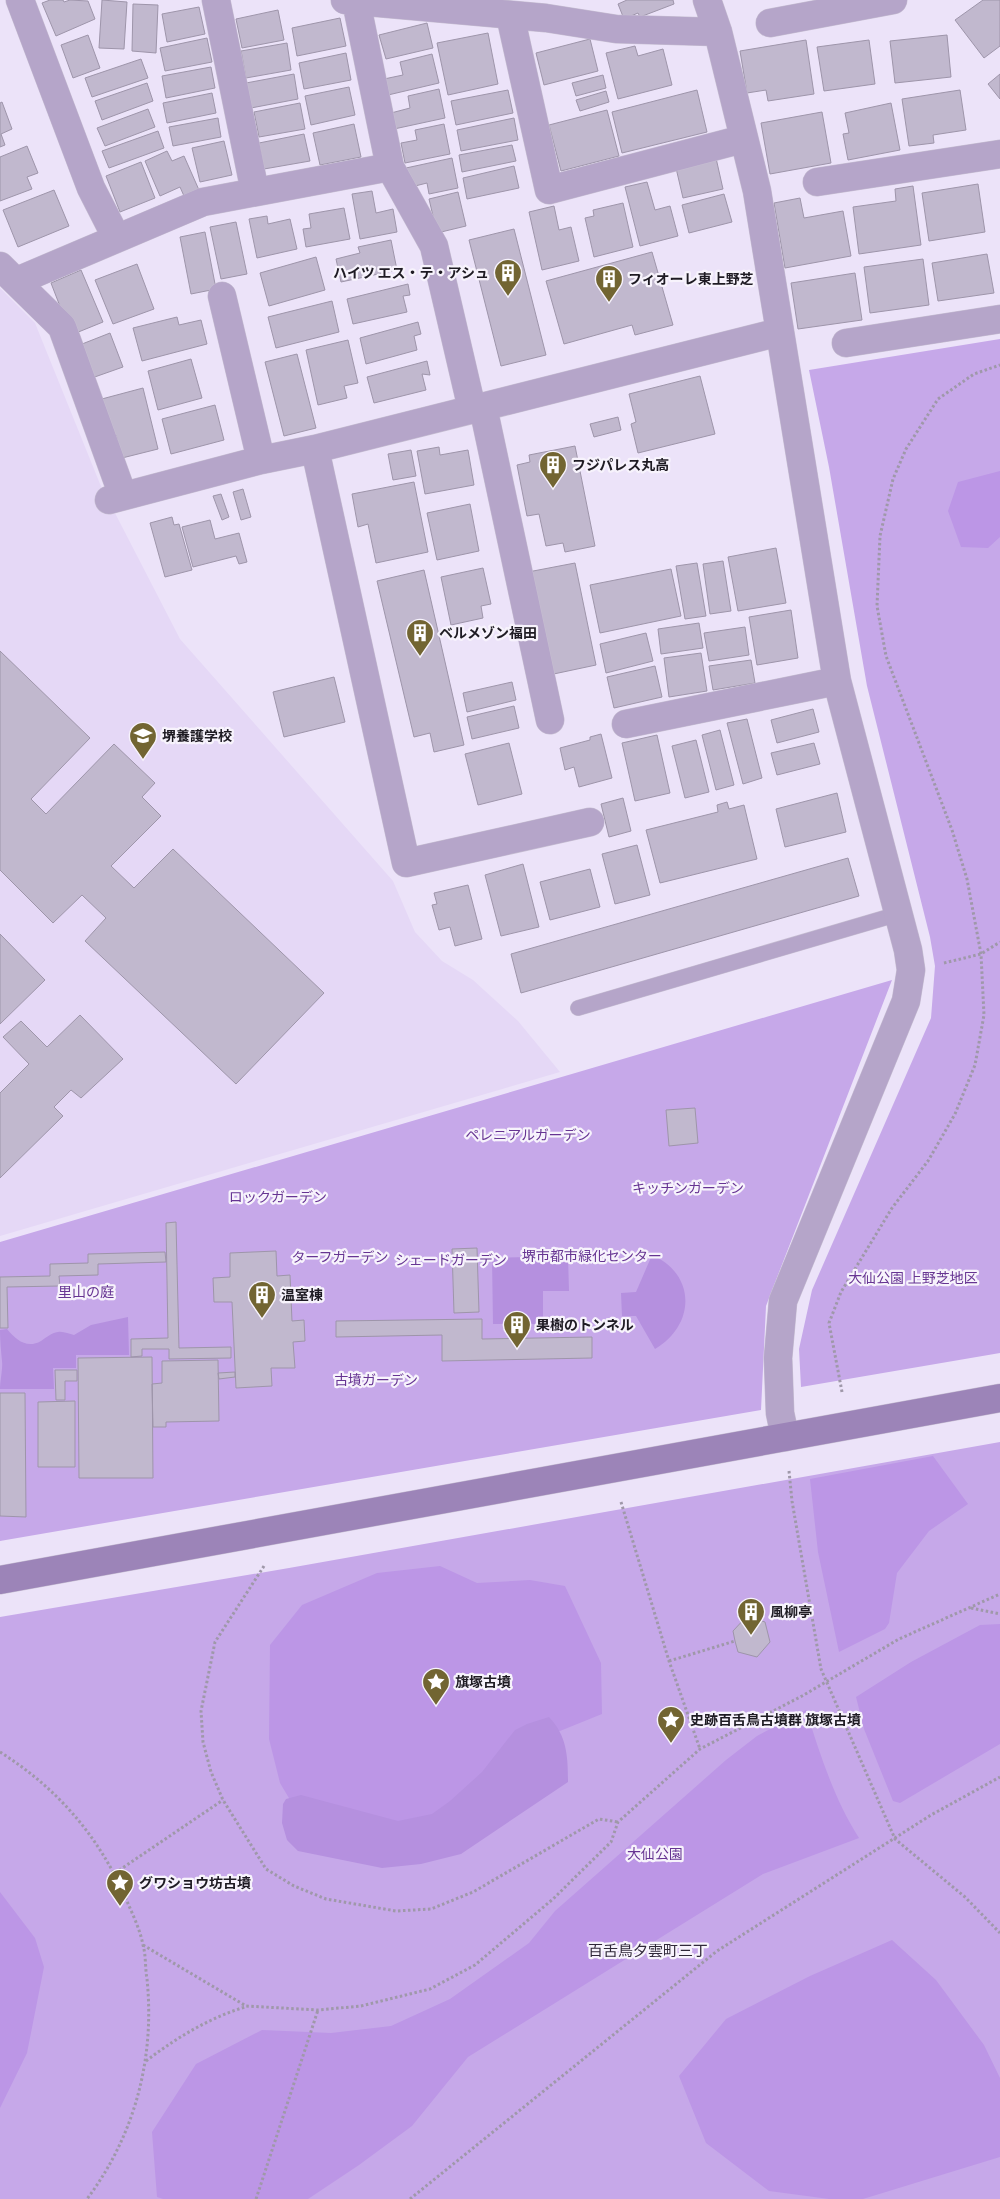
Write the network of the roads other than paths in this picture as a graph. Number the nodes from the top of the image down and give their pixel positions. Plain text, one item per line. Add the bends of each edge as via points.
1 (20, 0) edge
2 (216, 0) edge
3 (350, 0) edge
4 (707, 0) edge
5 (893, 0) edge
6 (385, 1) edge
7 (543, 9) edge
8 (510, 15) junction
9 (770, 23) dead end
10 (718, 32) junction
11 (743, 139) junction
12 (999, 162) edge
13 (390, 167) junction
14 (817, 182) dead end
15 (255, 192) junction
16 (116, 237) junction
17 (8, 273) edge
18 (222, 296) dead end
19 (1000, 319) edge
20 (780, 332) junction
21 (846, 343) dead end
22 (477, 408) junction
23 (314, 449) junction
24 (261, 460) junction
25 (837, 681) junction
26 (550, 720) dead end
27 (626, 724) dead end
28 (590, 822) dead end
29 (898, 914) junction
30 (578, 1008) dead end
31 (1000, 1398) edge
32 (785, 1438) junction
33 (0, 1580) edge

1 - 16 street via 91,188
2 - 15 street
3 - 6 street
3 - 13 street
4 - 10 street
5 - 9 street
6 - 8 street
7 - 8 street
7 - 10 street via 616,29
8 - 11 street via 549,190
10 - 11 street
11 - 20 street via 757,191
12 - 14 street
13 - 15 street
13 - 22 street via 434,246
15 - 16 street via 203,202
16 - 17 street
17 - 24 street via 62,327 116,498
18 - 24 street
19 - 21 street
20 - 22 street
20 - 25 street
22 - 23 street
22 - 26 street
23 - 24 street
23 - 28 street via 406,863
25 - 27 street
25 - 29 street
29 - 30 lane
29 - 32 street via 911,970 906,1001 783,1301 778,1358 780,1413
31 - 32 street
32 - 33 street

